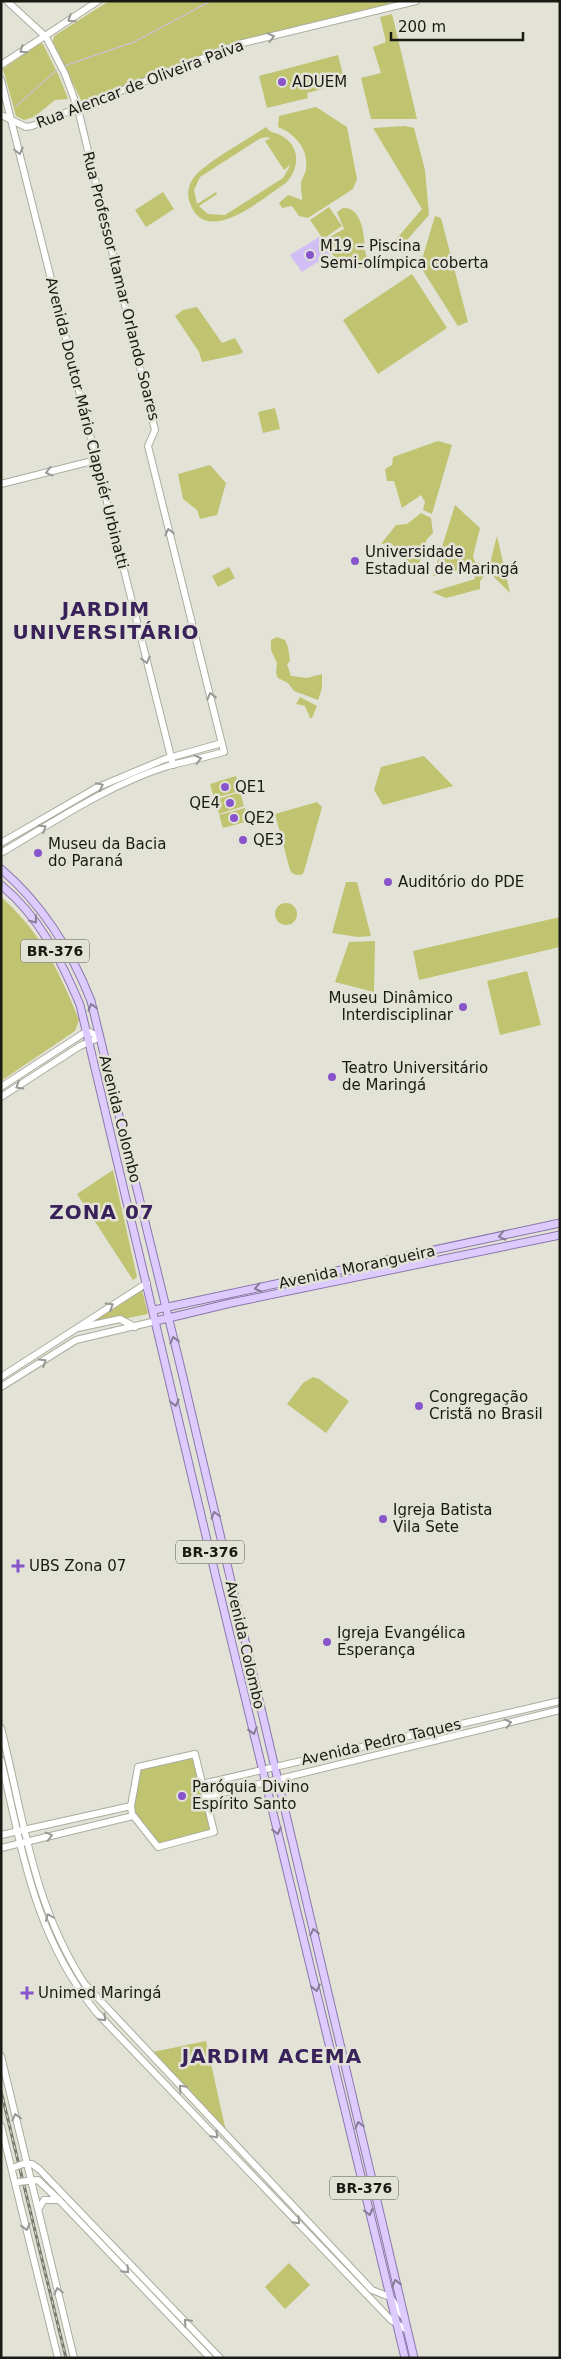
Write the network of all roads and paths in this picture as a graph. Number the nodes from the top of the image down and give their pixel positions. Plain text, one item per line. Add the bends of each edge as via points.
1 (7, 1) edge
2 (98, 1) edge
3 (416, 1) edge
4 (44, 36) junction
5 (1, 65) edge
6 (1, 80) edge
7 (78, 109) junction
8 (1, 115) edge
9 (11, 120) junction
10 (96, 460) junction
11 (1, 484) edge
12 (222, 743) junction
13 (170, 757) junction
14 (172, 765) junction
15 (121, 776) junction
16 (136, 779) junction
17 (1, 843) edge
18 (1, 853) edge
19 (1, 869) edge
20 (1, 885) edge
21 (86, 1031) junction
22 (100, 1037) junction
23 (90, 1041) junction
24 (37, 1064) junction
25 (34, 1078) junction
26 (1, 1086) edge
27 (1, 1097) edge
28 (122, 1126) junction
29 (111, 1128) junction
30 (124, 1134) junction
31 (112, 1136) junction
32 (560, 1223) edge
33 (560, 1235) edge
34 (149, 1240) junction
35 (138, 1242) junction
36 (158, 1276) junction
37 (147, 1283) junction
38 (166, 1308) junction
39 (154, 1310) junction
40 (168, 1318) junction
41 (156, 1321) junction
42 (135, 1327) junction
43 (74, 1329) junction
44 (182, 1373) junction
45 (169, 1376) junction
46 (1, 1377) edge
47 (1, 1387) edge
48 (196, 1488) junction
49 (209, 1495) junction
50 (222, 1599) junction
51 (236, 1605) junction
52 (560, 1701) edge
53 (560, 1710) edge
54 (1, 1728) edge
55 (1, 1760) edge
56 (274, 1767) junction
57 (262, 1770) junction
58 (277, 1780) junction
59 (265, 1783) junction
60 (202, 1784) junction
61 (12, 1792) junction
62 (206, 1797) junction
63 (131, 1806) junction
64 (133, 1816) junction
65 (21, 1831) junction
66 (1, 1835) edge
67 (24, 1843) junction
68 (1, 1848) edge
69 (35, 1887) junction
70 (318, 1954) junction
71 (308, 1955) junction
72 (310, 1963) junction
73 (320, 1963) junction
74 (1, 2056) edge
75 (341, 2094) junction
76 (353, 2100) junction
77 (1, 2126) edge
78 (26, 2164) junction
79 (13, 2168) junction
80 (17, 2181) junction
81 (30, 2181) junction
82 (59, 2200) junction
83 (39, 2209) junction
84 (94, 2232) junction
85 (319, 2232) junction
86 (375, 2236) junction
87 (312, 2237) junction
88 (387, 2248) junction
89 (390, 2297) junction
90 (397, 2326) junction
91 (407, 2330) junction
92 (202, 2344) junction
93 (58, 2358) edge
94 (74, 2358) edge
95 (210, 2358) edge
96 (220, 2358) edge
97 (405, 2358) edge
98 (414, 2358) edge

1 - 4 main road
2 -> 4 main road
7 -> 3 main road, Rua Alencar de Oliveira Paiva via 239,44
4 -> 5 main road
4 - 7 main road via 66,74
6 - 9 main road, Avenida Doutor Mário Clappiér Urbinatti
7 - 9 main road, Rua Alencar de Oliveira Paiva via 26,127
12 -> 7 main road, Rua Professor Itamar Orlando Soares via 148,446 155,430
8 - 9 main road, Rua Alencar de Oliveira Paiva
9 -> 10 main road, Avenida Doutor Mário Clappiér Urbinatti
10 -> 11 main road
10 -> 13 main road, Avenida Doutor Mário Clappiér Urbinatti
12 - 13 main road
14 -> 12 main road, Rua Professor Itamar Orlando Soares via 224,752
13 - 14 main road, Avenida Doutor Mário Clappiér Urbinatti
13 - 15 main road
14 - 16 main road
15 - 16 main road
17 -> 15 main road
18 -> 16 main road via 71,810
22 -> 19 main road, Avenida Colombo / BR-376 via 91,1001 68,949 27,893
20 -> 21 main road, Avenida Colombo / BR-376 via 25,908 57,954 80,1005
21 - 22 main road
21 - 23 main road, Avenida Colombo / BR-376
21 - 24 main road
22 - 23 main road
22 - 28 main road, Avenida Colombo / BR-376
23 - 25 main road
23 - 29 main road, Avenida Colombo / BR-376
24 - 25 main road
24 - 26 main road
25 -> 27 main road
28 - 29 main road
28 - 30 main road, Avenida Colombo / BR-376
29 - 31 main road, Avenida Colombo / BR-376
30 - 31 main road
30 - 34 main road, Avenida Colombo / BR-376
31 - 35 main road, Avenida Colombo / BR-376
32 -> 38 main road, Avenida Morangueira
33 - 40 main road, Avenida Morangueira
34 - 35 main road
34 - 36 main road, Avenida Colombo / BR-376
35 - 37 main road, Avenida Colombo / BR-376
36 - 37 main road
36 - 38 main road, Avenida Colombo / BR-376
37 - 39 main road, Avenida Colombo / BR-376
43 -> 37 main road
38 - 39 main road, Avenida Morangueira
38 - 40 main road, Avenida Colombo / BR-376
39 - 41 main road, Avenida Colombo / BR-376
40 - 41 main road, Avenida Morangueira
44 -> 40 main road, Avenida Colombo / BR-376
41 - 42 main road
41 - 45 main road, Avenida Colombo / BR-376
42 - 43 main road via 120,1320
47 -> 42 main road via 76,1340
43 - 46 main road
44 - 45 main road
44 - 49 main road, Avenida Colombo / BR-376
45 -> 48 main road, Avenida Colombo / BR-376
48 - 49 main road
48 - 50 main road, Avenida Colombo / BR-376
51 -> 49 main road, Avenida Colombo / BR-376
50 - 51 main road
50 -> 57 main road, Avenida Colombo / BR-376
51 - 56 main road, Avenida Colombo / BR-376
52 - 56 main road, Avenida Pedro Taques
58 -> 53 main road, Avenida Pedro Taques
54 - 61 main road
55 - 61 main road
56 - 57 main road, Avenida Pedro Taques
56 - 58 main road, Avenida Colombo / BR-376
57 - 59 main road, Avenida Colombo / BR-376
57 - 60 main road, Avenida Pedro Taques
58 - 59 main road, Avenida Pedro Taques
70 -> 58 main road, Avenida Colombo / BR-376
59 - 62 main road, Avenida Pedro Taques
59 -> 71 main road, Avenida Colombo / BR-376
60 - 62 main road
60 - 63 main road via 195,1754 138,1767
61 - 65 main road
62 - 64 main road via 214,1832 158,1847
63 - 64 main road
63 - 65 main road
67 -> 64 main road
65 - 66 main road
65 - 67 main road
67 - 68 main road
67 - 69 main road
85 -> 69 main road via 84,1983 60,1942
69 -> 87 main road via 44,1924 57,1954 96,2012
70 - 71 main road
70 - 73 main road, Avenida Colombo / BR-376
71 - 72 main road, Avenida Colombo / BR-376
72 - 73 main road
72 -> 75 main road, Avenida Colombo / BR-376
73 - 76 main road, Avenida Colombo / BR-376
78 -> 74 main road
75 - 76 main road
75 -> 86 main road, Avenida Colombo / BR-376
88 -> 76 main road, Avenida Colombo / BR-376
77 - 79 main road
78 - 79 main road, bridge
78 - 81 main road
78 - 84 main road via 39,2169
79 - 80 main road
80 - 81 main road, bridge
80 -> 93 main road
81 - 82 main road via 38,2180
81 - 83 main road
82 - 83 main road via 44,2200
82 - 84 main road
94 -> 83 main road
84 - 92 main road
85 - 87 main road
85 - 89 main road via 372,2290
86 - 88 main road
86 - 89 main road, Avenida Colombo / BR-376
87 - 90 main road
91 -> 88 main road, Avenida Colombo / BR-376
89 - 90 main road, Avenida Colombo / BR-376
89 - 91 main road via 398,2306
90 - 91 main road
90 - 97 main road, Avenida Colombo / BR-376
91 - 98 main road, Avenida Colombo / BR-376
92 - 95 main road
92 - 96 main road

